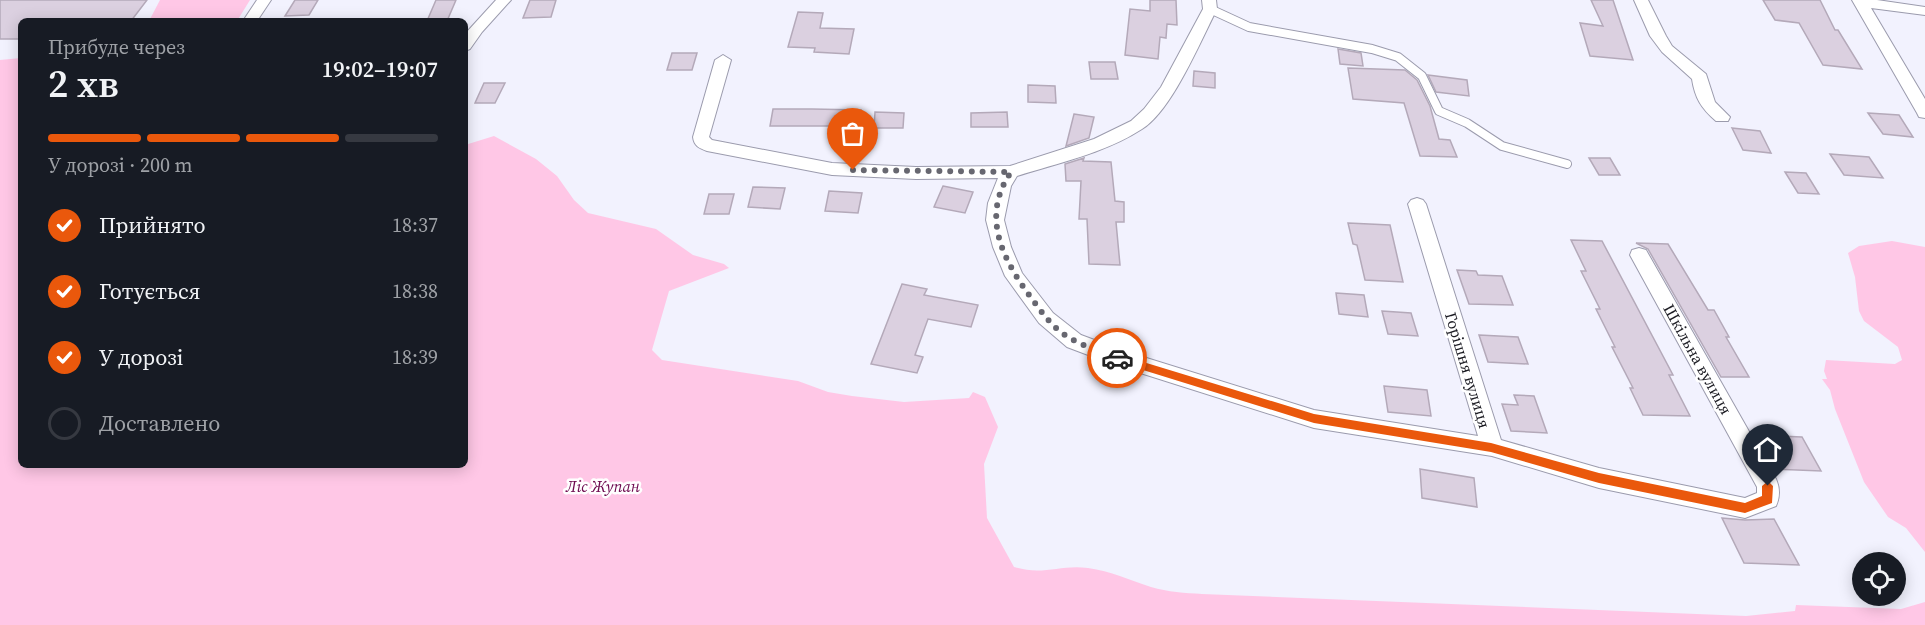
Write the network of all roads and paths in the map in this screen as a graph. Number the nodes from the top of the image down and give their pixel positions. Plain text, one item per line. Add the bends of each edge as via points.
1 (264, 0) edge
2 (504, 0) edge
3 (1641, 0) edge
4 (1860, 1) edge
5 (1210, 5) edge
6 (1925, 11) edge
7 (252, 18) edge
8 (468, 41) edge
9 (723, 60) dead end
10 (1925, 113) edge
11 (1722, 117) dead end
12 (1567, 164) dead end
13 (1011, 172) junction
14 (1417, 204) dead end
15 (1639, 255) dead end
16 (1491, 447) junction

1 - 7 street
2 - 8 street
3 - 11 street via 1658,36 1667,49 1700,77 1708,105
4 - 6 street
4 - 10 street
5 - 12 lane via 1249,27 1398,57 1422,76 1439,111 1467,123 1502,146
5 - 13 street via 1168,88 1137,125 1100,143
9 - 13 street via 701,136 707,145 832,169
13 - 16 street, Горішня вулиця via 997,203 995,220 1002,247 1014,276 1046,318 1074,341 1314,419
14 - 16 street, Горішня вулиця
15 - 16 street, Шкільна вулиця via 1768,486 1768,499 1745,508 1599,478

